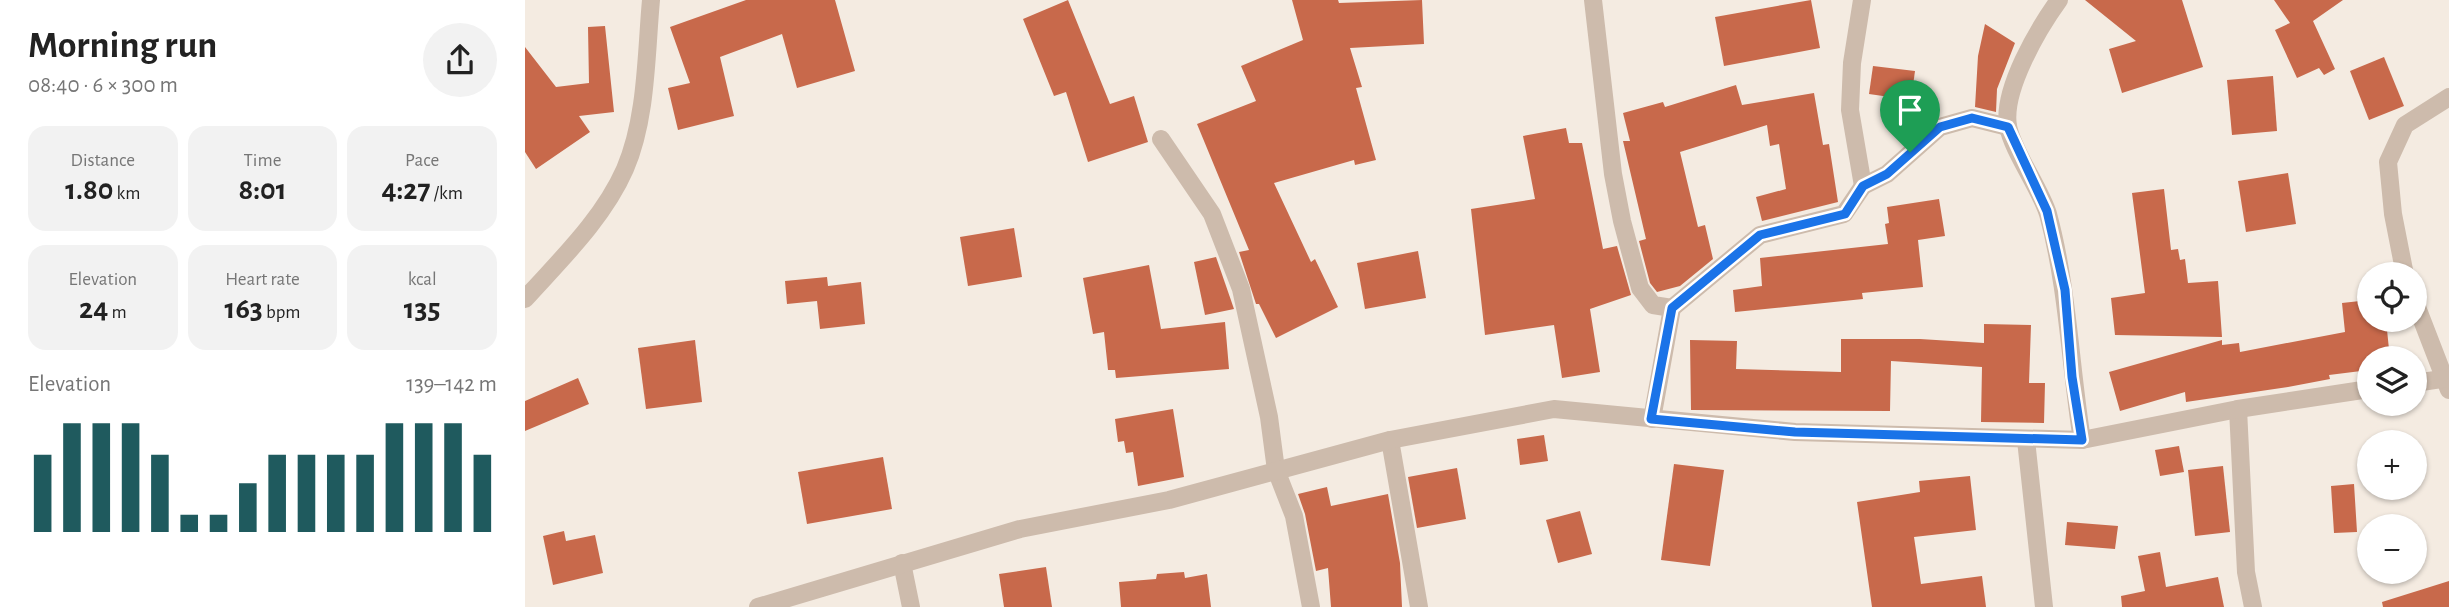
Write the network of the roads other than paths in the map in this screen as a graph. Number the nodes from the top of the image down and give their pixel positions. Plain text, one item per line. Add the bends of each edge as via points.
1 (651, 0) edge
2 (1594, 0) edge
3 (1862, 0) edge
4 (2059, 0) edge
5 (2449, 97) edge
6 (2008, 127) junction
7 (1161, 139) dead end
8 (1863, 186) junction
9 (2402, 262) edge
10 (525, 299) edge
11 (1672, 308) junction
12 (2427, 331) edge
13 (2448, 382) edge
14 (2427, 383) edge
15 (2357, 391) edge
16 (2238, 410) junction
17 (1651, 419) junction
18 (1390, 440) junction
19 (2026, 440) junction
20 (2082, 440) junction
21 (1276, 470) junction
22 (902, 563) junction
23 (758, 607) edge
24 (911, 607) edge
25 (1311, 607) edge
26 (1419, 607) edge
27 (2044, 607) edge
28 (2253, 607) edge

1 - 10 street via 639,119 626,167 605,207
2 - 11 street via 1622,221 1640,288 1653,305
3 - 8 street via 1850,110
4 - 6 street via 2012,87
5 - 9 street via 2405,125 2388,162
6 - 8 street via 1972,118 1940,127 1887,174
6 - 20 street via 2050,224 2065,290
7 - 21 street via 1212,214 1241,289
8 - 11 street via 1845,214 1760,235
11 - 17 street
12 - 13 street
13 - 14 street
15 - 16 street
16 - 20 street
16 - 28 street via 2246,572
17 - 18 street via 1554,409
17 - 19 street via 1795,432
18 - 21 street
18 - 26 street
19 - 20 street
19 - 27 street
21 - 22 street via 1169,500 1020,529
21 - 25 street via 1294,516
22 - 23 street
22 - 24 street

